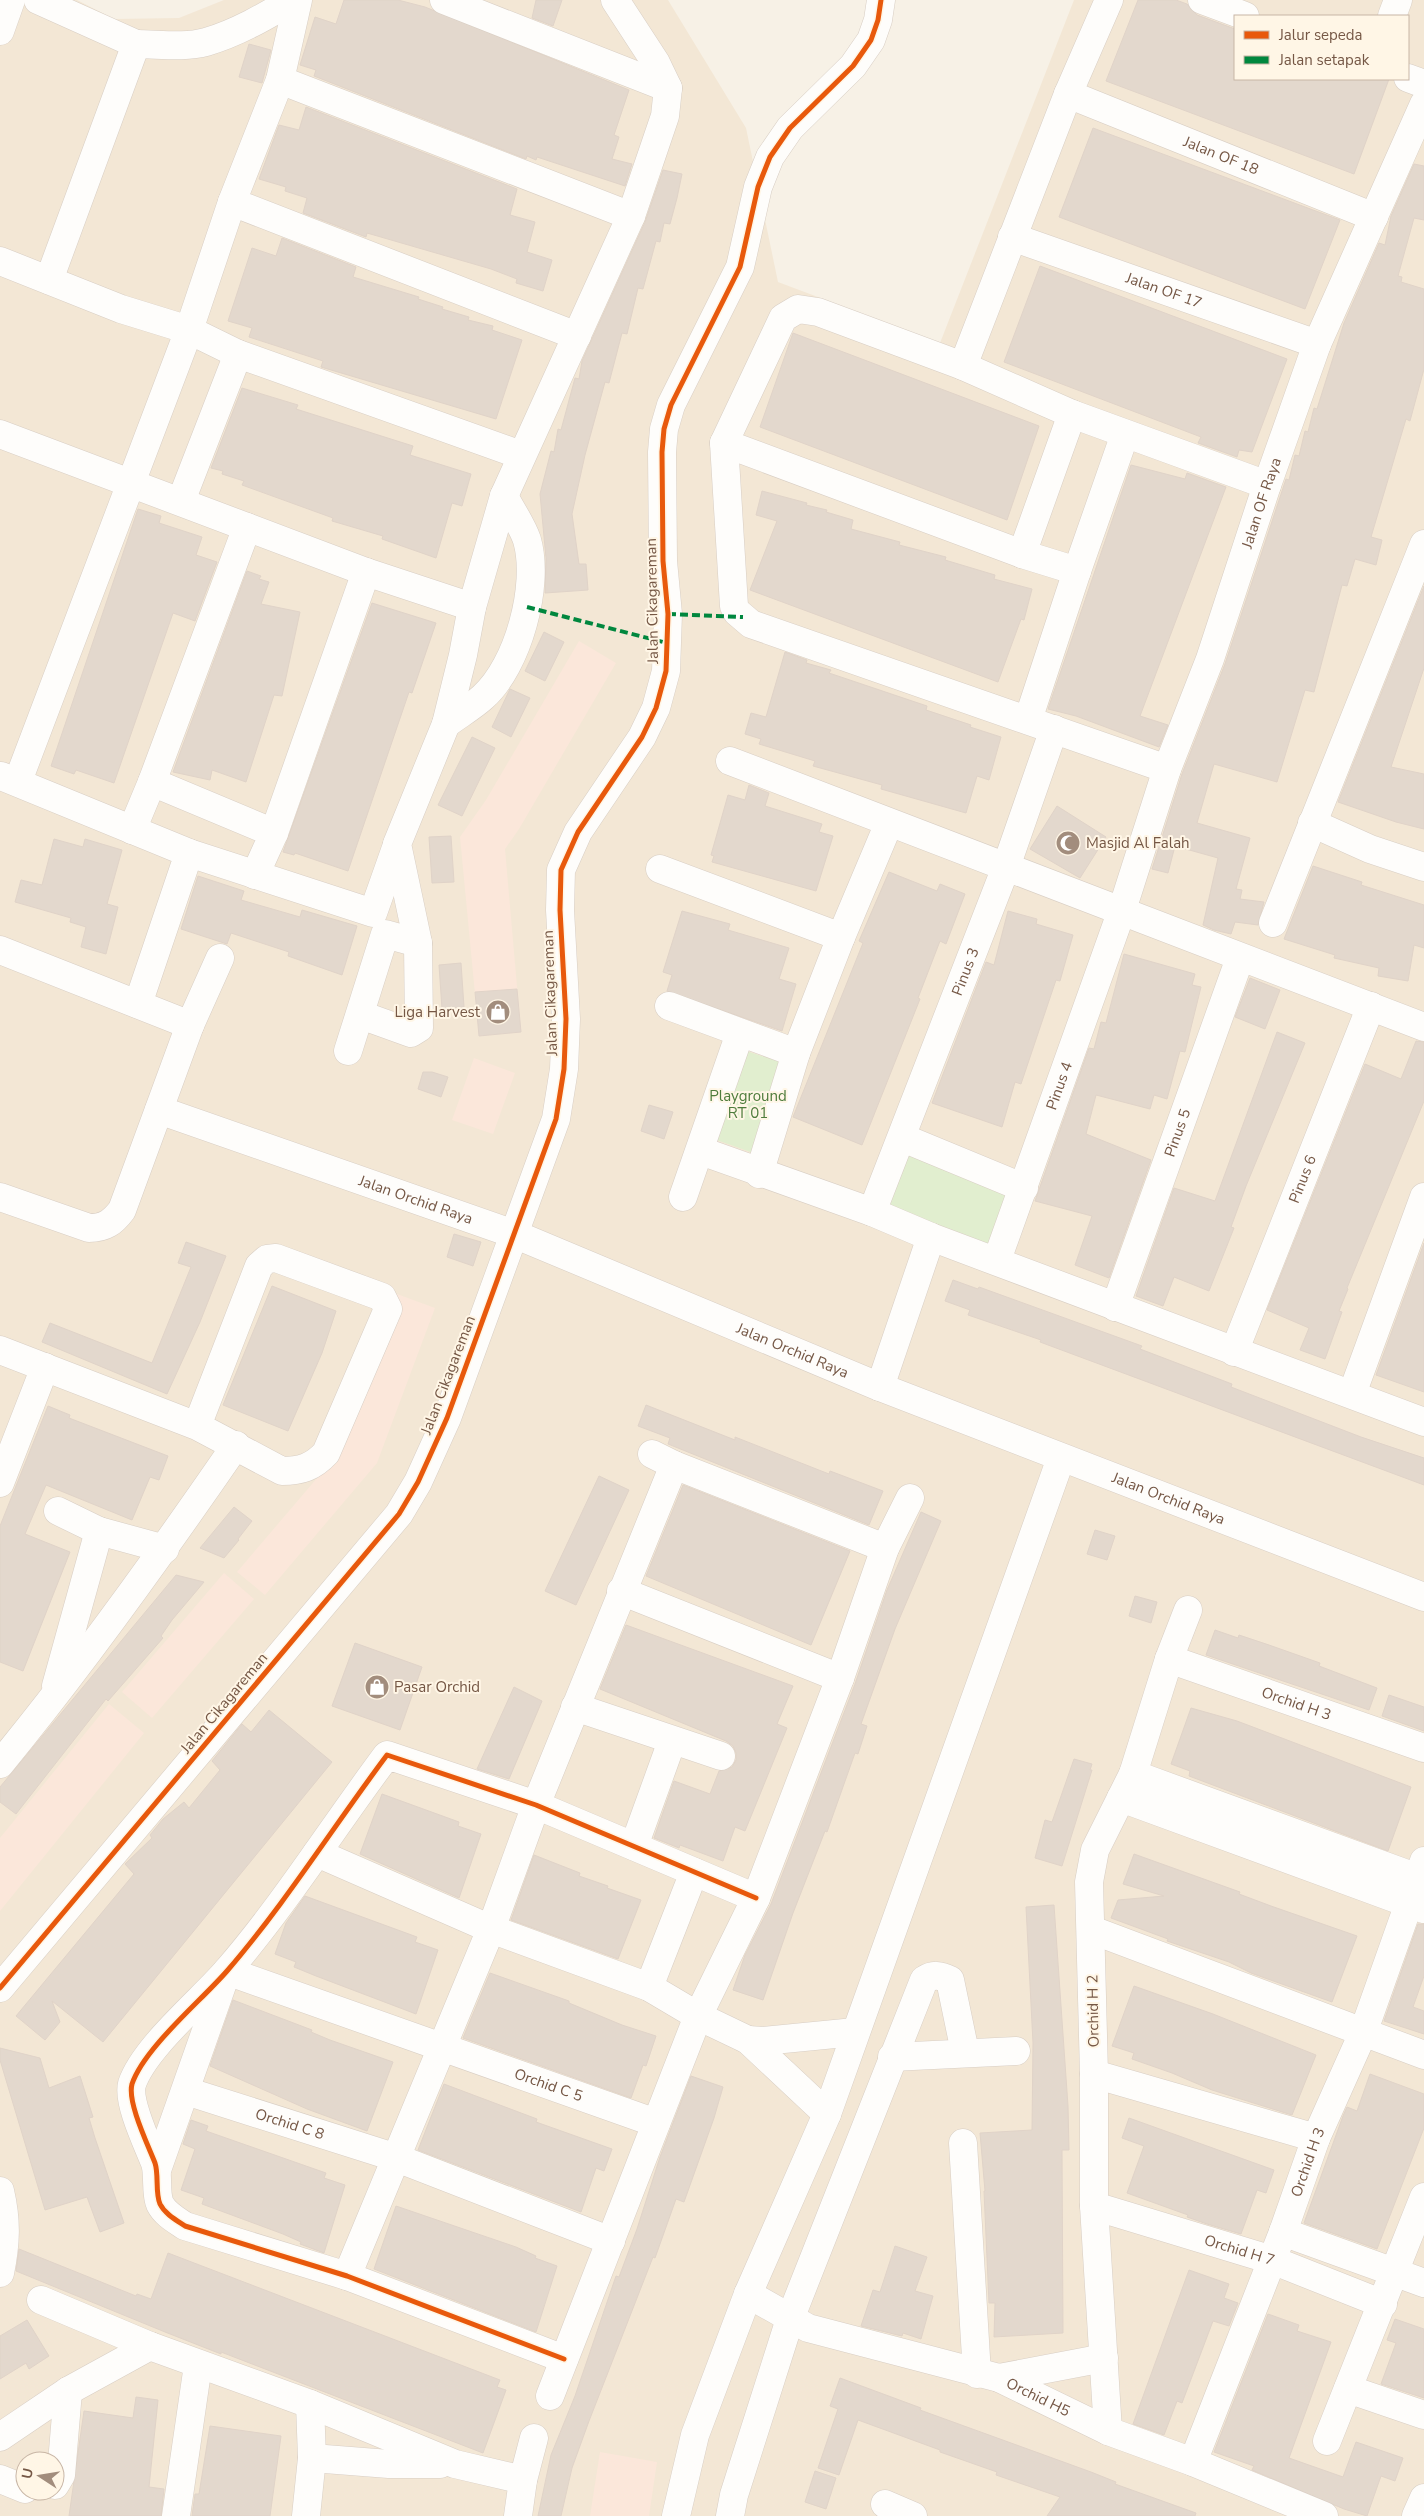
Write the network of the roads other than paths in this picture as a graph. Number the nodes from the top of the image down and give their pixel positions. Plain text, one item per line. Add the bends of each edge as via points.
1 (11, 0) edge
2 (38, 0) edge
3 (293, 0) edge
4 (298, 0) edge
5 (444, 0) edge
6 (615, 0) edge
7 (881, 0) edge
8 (1108, 0) edge
9 (1202, 0) edge
10 (1398, 0) edge
11 (1242, 15) edge
12 (1392, 15) edge
13 (0, 30) edge
14 (136, 44) junction
15 (1409, 78) edge
16 (280, 80) junction
17 (1424, 84) edge
18 (668, 88) junction
19 (1068, 94) junction
20 (1424, 104) edge
21 (232, 202) junction
22 (631, 216) junction
23 (1374, 217) junction
24 (1012, 237) junction
25 (0, 261) edge
26 (49, 280) junction
27 (189, 330) junction
28 (577, 336) junction
29 (1317, 344) junction
30 (238, 354) junction
31 (963, 366) junction
32 (1072, 414) junction
33 (1125, 434) junction
34 (2, 440) edge
35 (724, 443) junction
36 (521, 455) junction
37 (131, 482) junction
38 (1267, 485) junction
39 (504, 496) junction
40 (180, 501) junction
41 (247, 527) junction
42 (1424, 544) edge
43 (1022, 554) junction
44 (1077, 571) junction
45 (366, 572) junction
46 (472, 607) junction
47 (1028, 720) junction
48 (446, 724) junction
49 (1054, 729) junction
50 (730, 761) dead end
51 (1167, 770) junction
52 (9, 778) edge
53 (152, 782) junction
54 (889, 823) junction
55 (1312, 823) junction
56 (132, 830) junction
57 (274, 833) junction
58 (397, 844) junction
59 (189, 853) junction
60 (1006, 867) junction
61 (1424, 867) edge
62 (660, 869) dead end
63 (254, 875) junction
64 (1122, 910) junction
65 (379, 923) junction
66 (1273, 923) dead end
67 (841, 937) junction
68 (418, 943) junction
69 (0, 950) edge
70 (220, 958) dead end
71 (1240, 958) junction
72 (138, 1004) junction
73 (669, 1006) dead end
74 (1371, 1006) junction
75 (361, 1015) junction
76 (190, 1025) junction
77 (1424, 1027) edge
78 (740, 1034) junction
79 (348, 1051) dead end
80 (796, 1053) junction
81 (159, 1110) junction
82 (903, 1138) junction
83 (701, 1151) junction
84 (759, 1174) junction
85 (1024, 1188) junction
86 (0, 1197) edge
87 (683, 1197) dead end
88 (1424, 1197) edge
89 (872, 1212) junction
90 (514, 1234) junction
91 (931, 1237) junction
92 (997, 1260) junction
93 (1115, 1307) junction
94 (0, 1350) edge
95 (1234, 1352) junction
96 (45, 1367) junction
97 (880, 1387) junction
98 (1352, 1394) junction
99 (1424, 1422) edge
100 (197, 1426) junction
101 (236, 1445) junction
102 (1061, 1458) junction
103 (0, 1483) edge
104 (910, 1498) dead end
105 (58, 1511) dead end
106 (99, 1530) junction
107 (885, 1548) junction
108 (165, 1549) junction
109 (621, 1591) junction
110 (1424, 1597) edge
111 (1188, 1610) dead end
112 (1169, 1659) junction
113 (840, 1678) junction
114 (52, 1701) junction
115 (575, 1707) junction
116 (672, 1741) junction
117 (1424, 1748) edge
118 (721, 1756) dead end
119 (0, 1764) edge
120 (1133, 1774) junction
121 (1122, 1798) junction
122 (536, 1805) junction
123 (634, 1846) junction
124 (317, 1853) junction
125 (694, 1872) junction
126 (1419, 1888) edge
127 (756, 1898) junction
128 (491, 1929) junction
129 (1092, 1930) junction
130 (227, 1971) junction
131 (0, 1988) edge
132 (649, 1988) junction
133 (698, 2016) junction
134 (1363, 2033) junction
135 (845, 2034) junction
136 (757, 2043) junction
137 (442, 2046) junction
138 (1016, 2051) dead end
139 (964, 2052) junction
140 (1424, 2055) edge
141 (892, 2057) junction
142 (1094, 2074) junction
143 (186, 2091) junction
144 (819, 2106) junction
145 (656, 2123) junction
146 (1316, 2138) junction
147 (963, 2142) dead end
148 (394, 2157) junction
149 (158, 2170) junction
150 (0, 2191) edge
151 (1424, 2197) edge
152 (1094, 2206) junction
153 (1283, 2232) junction
154 (611, 2241) junction
155 (1272, 2260) junction
156 (1394, 2272) junction
157 (0, 2273) edge
158 (347, 2276) junction
159 (1424, 2282) edge
160 (748, 2294) junction
161 (42, 2300) dead end
162 (1383, 2304) junction
163 (790, 2319) junction
164 (150, 2346) junction
165 (1104, 2358) junction
166 (564, 2359) junction
167 (198, 2364) junction
168 (988, 2376) junction
169 (1348, 2389) junction
170 (68, 2391) junction
171 (550, 2396) dead end
172 (310, 2404) junction
173 (1424, 2415) edge
174 (1108, 2431) junction
175 (0, 2437) edge
176 (534, 2438) dead end
177 (1327, 2441) dead end
178 (63, 2451) edge
179 (312, 2458) junction
180 (1193, 2462) junction
181 (455, 2464) junction
182 (0, 2479) edge
183 (523, 2480) junction
184 (15, 2485) edge
185 (1424, 2498) edge
186 (885, 2504) dead end
187 (176, 2516) edge
188 (306, 2516) edge
189 (518, 2516) edge
190 (676, 2516) edge
191 (730, 2516) edge
192 (913, 2516) edge
193 (1324, 2516) edge
194 (1416, 2516) edge

1 - 13 street
2 - 14 street
3 - 14 street via 205,42
4 - 16 street
5 - 18 street
6 - 18 street via 656,63
7 - 90 street, Jalan Cikagareman via 871,40 852,66 790,128 770,156 758,187 740,267 671,405 662,452 663,561 668,614 666,671 656,708 642,737 578,832 562,870 560,910 566,1019 564,1069 556,1119
8 - 19 street
9 - 11 street
10 - 12 street
14 - 26 street
15 - 17 street
16 - 21 street
16 - 22 street
18 - 22 street via 665,116
19 - 23 street, Jalan OF 18
19 - 24 street
20 - 23 street, Jalan OF Raya
21 - 27 street
21 - 28 street
22 - 28 street
23 - 29 street, Jalan OF Raya
24 - 29 street, Jalan OF 17
24 - 31 street
25 - 26 street
26 - 27 street via 120,309
27 - 30 street
27 - 37 street
28 - 36 street
29 - 38 street, Jalan OF Raya
30 - 36 street
30 - 40 street
31 - 32 street
31 - 35 street via 818,312 798,309 783,318
32 - 33 street
32 - 43 street
33 - 38 street
33 - 44 street
34 - 37 street
35 - 43 street
35 - 47 street via 734,606 743,618 751,624
36 - 39 street
37 - 40 street
37 - 52 street
38 - 51 street, Jalan OF Raya via 1210,659
39 - 46 street
39 - 48 street via 526,539 531,566 522,630 510,659 484,696
40 - 41 street
41 - 45 street
41 - 53 street
42 - 55 street
43 - 44 street
44 - 47 street
45 - 46 street
45 - 57 street
46 - 48 street
47 - 49 street
48 - 58 street
49 - 51 street
49 - 60 street, Pinus 3
50 - 54 street
51 - 64 street, Jalan OF Raya
52 - 56 street
53 - 56 street
53 - 57 street
54 - 60 street
54 - 67 street
55 - 61 street via 1370,849
55 - 66 street
56 - 59 street
57 - 63 street
58 - 65 street
58 - 68 street
59 - 63 street
59 - 72 street
60 - 64 street
60 - 82 street, Pinus 3
62 - 67 street
63 - 65 street
64 - 71 street
64 - 85 street, Pinus 4
65 - 68 street
65 - 75 street
67 - 80 street
68 - 75 street via 419,1028 410,1034
69 - 72 street
70 - 76 street
71 - 74 street
71 - 93 street, Pinus 5
72 - 76 street
73 - 78 street
74 - 77 street
74 - 95 street, Pinus 6
75 - 79 street
76 - 81 street
78 - 80 street
78 - 83 street
80 - 84 street
81 - 86 street via 122,1210 101,1228 89,1228
81 - 90 street, Jalan Orchid Raya
82 - 85 street
82 - 89 street, Pinus 3
83 - 84 street
83 - 87 street
84 - 89 street
85 - 92 street, Pinus 4
88 - 98 street
89 - 91 street
90 - 97 street, Jalan Orchid Raya
90 - 131 street, Jalan Cikagareman via 447,1418 418,1482 399,1514
91 - 92 street
91 - 97 street
92 - 93 street
93 - 95 street
94 - 96 street
95 - 98 street
96 - 100 street
96 - 103 street
97 - 102 street, Jalan Orchid Raya
98 - 99 street
100 - 101 street
100 - 101 street via 259,1266 267,1259 276,1258 382,1297 388,1309 326,1454 314,1465 297,1471 282,1471
101 - 108 street
102 - 110 street, Jalan Orchid Raya
102 - 135 street
104 - 107 street
105 - 106 street
106 - 108 street
106 - 114 street
107 - 109 street via 663,1460
107 - 113 street
108 - 114 street
109 - 113 street
109 - 115 street
111 - 112 street, Orchid H 2
112 - 117 street, Orchid H 3
112 - 120 street, Orchid H 2
113 - 127 street
114 - 119 street
115 - 116 street
115 - 122 street
116 - 118 street
116 - 123 street
120 - 121 street, Orchid H 2
120 - 126 street
121 - 126 street
121 - 129 street, Orchid H 2 via 1095,1850 1088,1882 1088,1918
122 - 123 street
122 - 124 street via 387,1755
122 - 128 street
123 - 125 street
124 - 128 street
124 - 130 street
125 - 127 street
125 - 132 street
126 - 134 street, Orchid H 3
127 - 133 street
128 - 132 street
128 - 137 street
129 - 134 street
129 - 142 street, Orchid H 2
130 - 137 street, Orchid C 5
130 - 143 street
130 - 149 street via 150,2053 131,2086 133,2103
132 - 133 street
133 - 136 street
133 - 145 street
134 - 140 street
134 - 146 street, Orchid H 3
135 - 136 street
135 - 144 street
136 - 144 street
137 - 145 street, Orchid C 5
137 - 148 street
138 - 139 street
139 - 141 street
139 - 141 street via 950,1980 934,1975 924,1980
141 - 163 street
142 - 146 street
142 - 152 street, Orchid H 2
143 - 148 street, Orchid C 8
143 - 149 street
144 - 160 street
145 - 154 street
146 - 153 street, Orchid H 3
147 - 168 street
148 - 154 street, Orchid C 8
148 - 158 street
149 - 158 street via 160,2203 172,2218 185,2226
150 - 157 street via 6,2218
151 - 156 street
152 - 155 street, Orchid H 7
152 - 165 street, Orchid H 2
153 - 155 street, Orchid H 3
153 - 156 street
154 - 166 street
155 - 162 street, Orchid H 7
155 - 180 street, Orchid H 3
156 - 159 street
156 - 162 street
158 - 166 street
160 - 163 street, Orchid H5
160 - 190 street via 695,2435
161 - 164 street
162 - 169 street
163 - 168 street, Orchid H5 via 808,2328
163 - 191 street
164 - 167 street
164 - 170 street
165 - 168 street
165 - 174 street, Orchid H 2
166 - 171 street
167 - 172 street
167 - 187 street
168 - 174 street, Orchid H5
169 - 173 street
169 - 177 street
170 - 175 street
170 - 178 street
172 - 179 street
172 - 181 street
174 - 180 street, Orchid H5
176 - 183 street
179 - 181 street via 389,2464
179 - 188 street
180 - 193 street, Orchid H5
181 - 183 street
182 - 184 street
183 - 189 street
185 - 194 street
186 - 192 street

